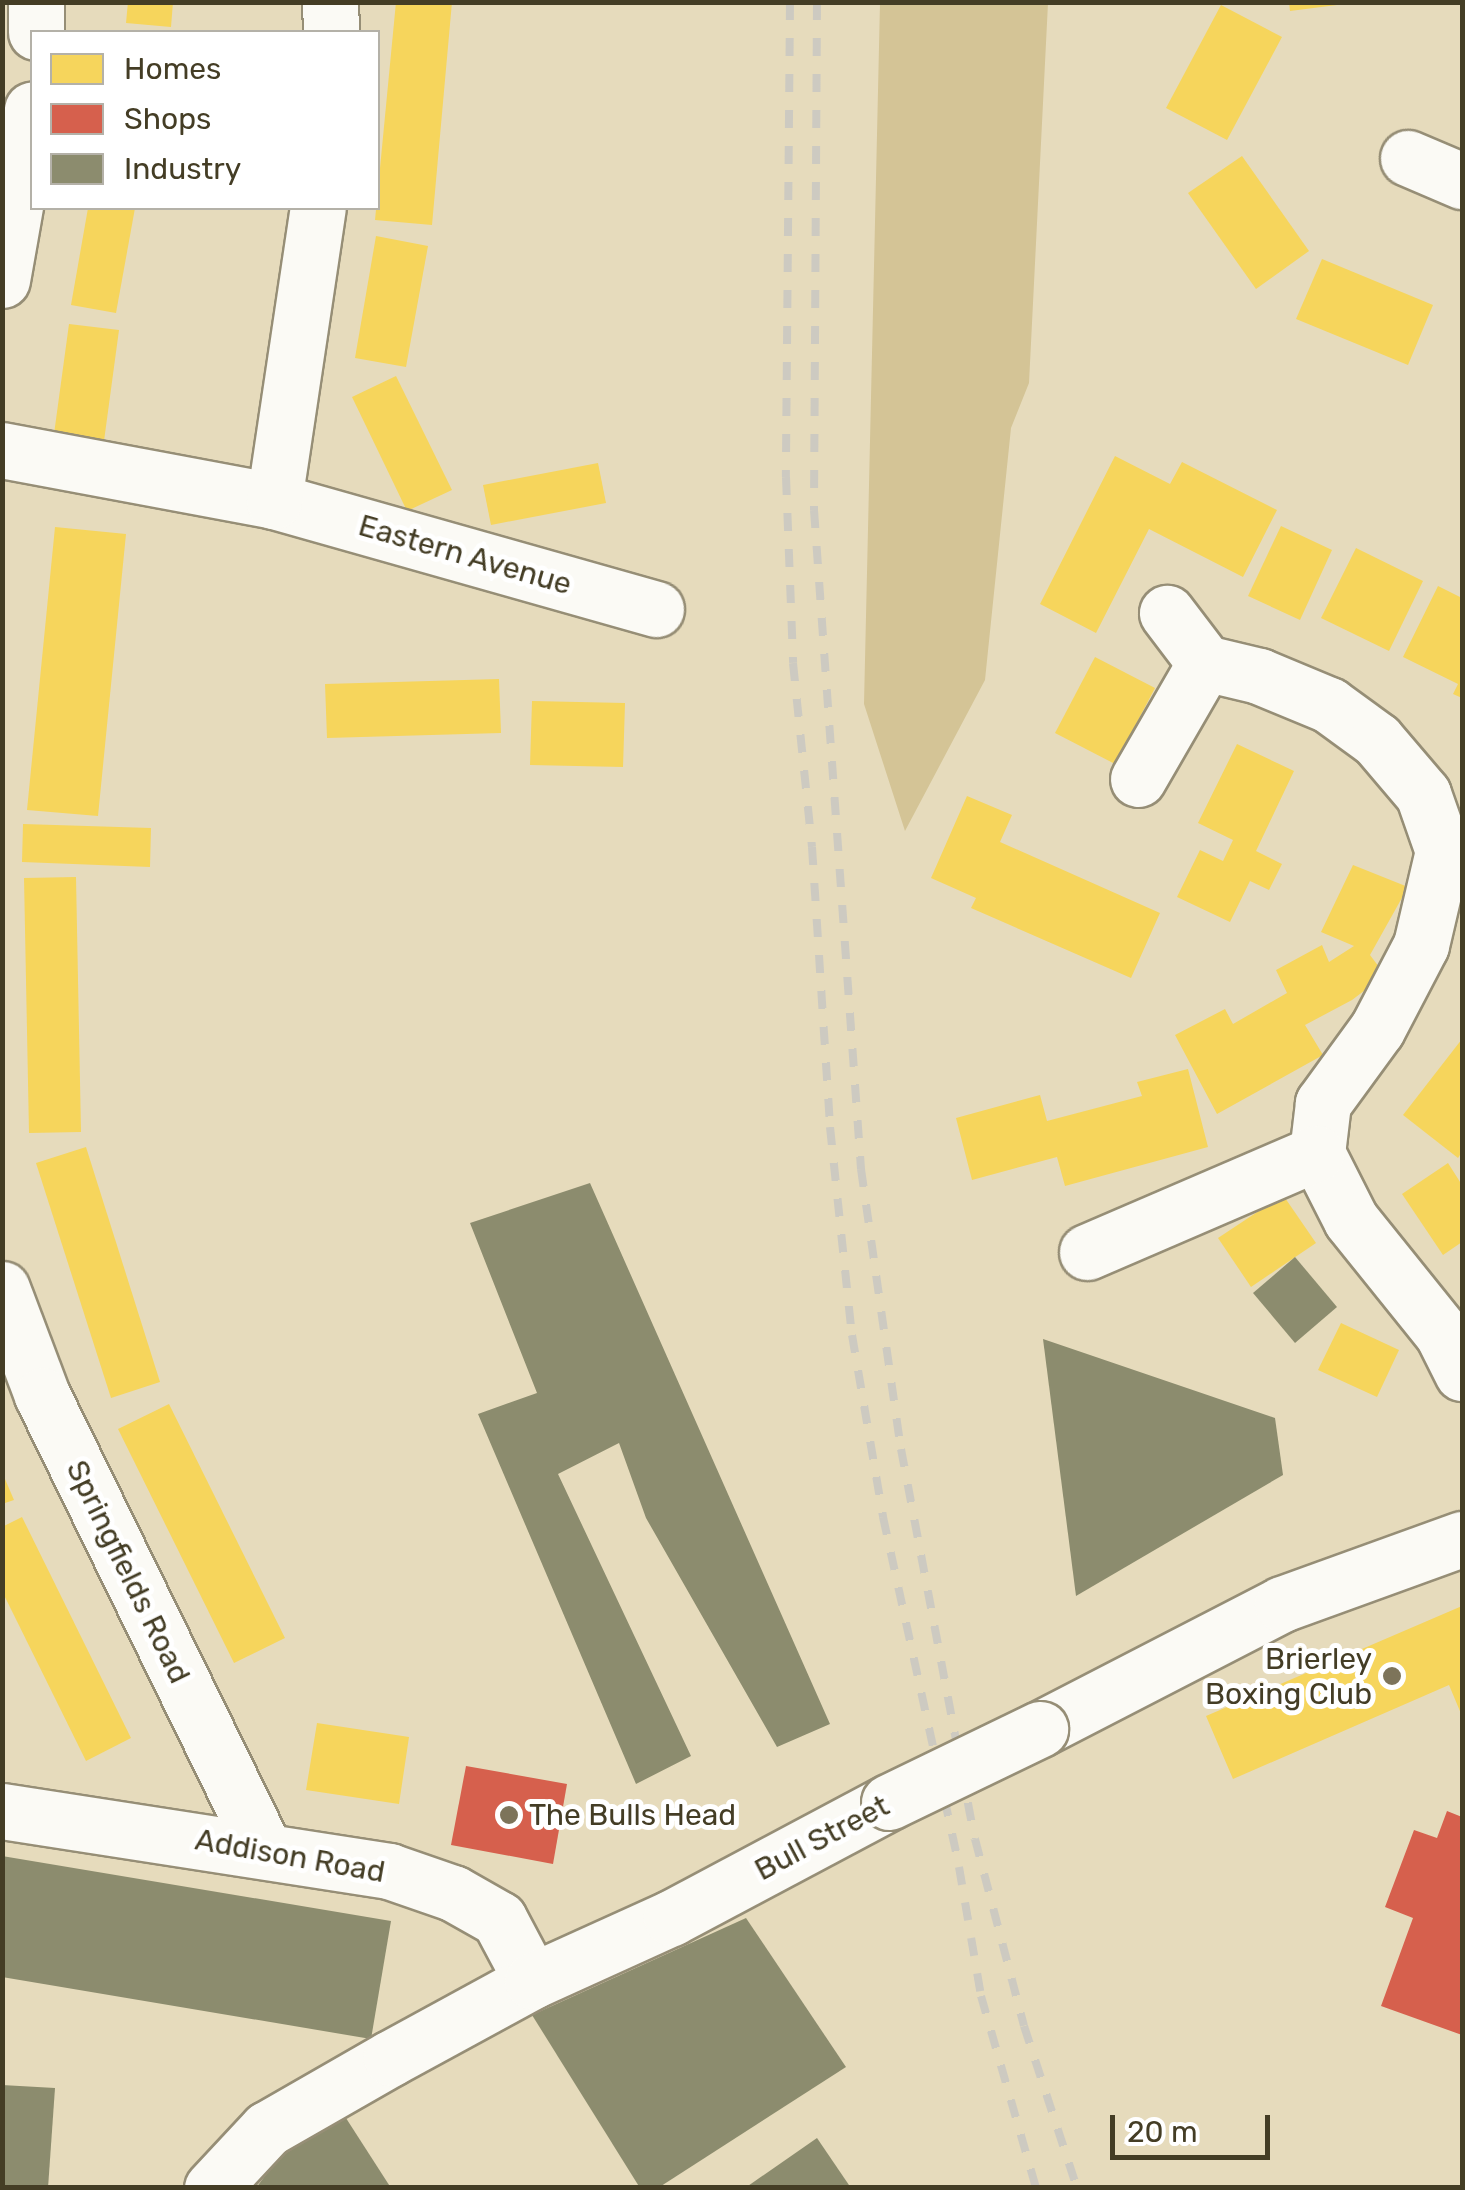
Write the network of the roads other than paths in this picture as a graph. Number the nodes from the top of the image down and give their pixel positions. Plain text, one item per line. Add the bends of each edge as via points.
1 (36, 2) edge
2 (330, 2) edge
3 (36, 30) edge
4 (331, 30) edge
5 (30, 121) edge
6 (1408, 158) dead end
7 (1462, 180) edge
8 (318, 210) edge
9 (2, 280) edge
10 (2, 450) edge
11 (274, 501) junction
12 (656, 608) dead end
13 (1167, 613) dead end
14 (1205, 662) junction
15 (1138, 779) dead end
16 (1317, 1153) junction
17 (1087, 1252) dead end
18 (2, 1289) edge
19 (1462, 1373) edge
20 (1462, 1539) edge
21 (2, 1811) edge
22 (264, 1850) junction
23 (532, 1981) junction
24 (212, 2188) edge

1 - 3 street
2 - 4 street
5 - 9 street
6 - 7 street
8 - 11 street
10 - 11 street, Eastern Avenue
11 - 12 street, Eastern Avenue
13 - 14 street
14 - 15 street
14 - 16 street via 1329,705 1377,740 1423,794 1443,851 1422,946 1377,1028 1323,1104
16 - 17 street
16 - 19 street via 1350,1220 1442,1334
18 - 22 street, Springfields Road via 42,1395
20 - 23 street, Bull Street, bridge via 1282,1604 671,1918
21 - 22 street, Addison Road
22 - 23 street, Addison Road via 389,1871 452,1893 500,1919
23 - 24 street, Bull Street via 267,2129

